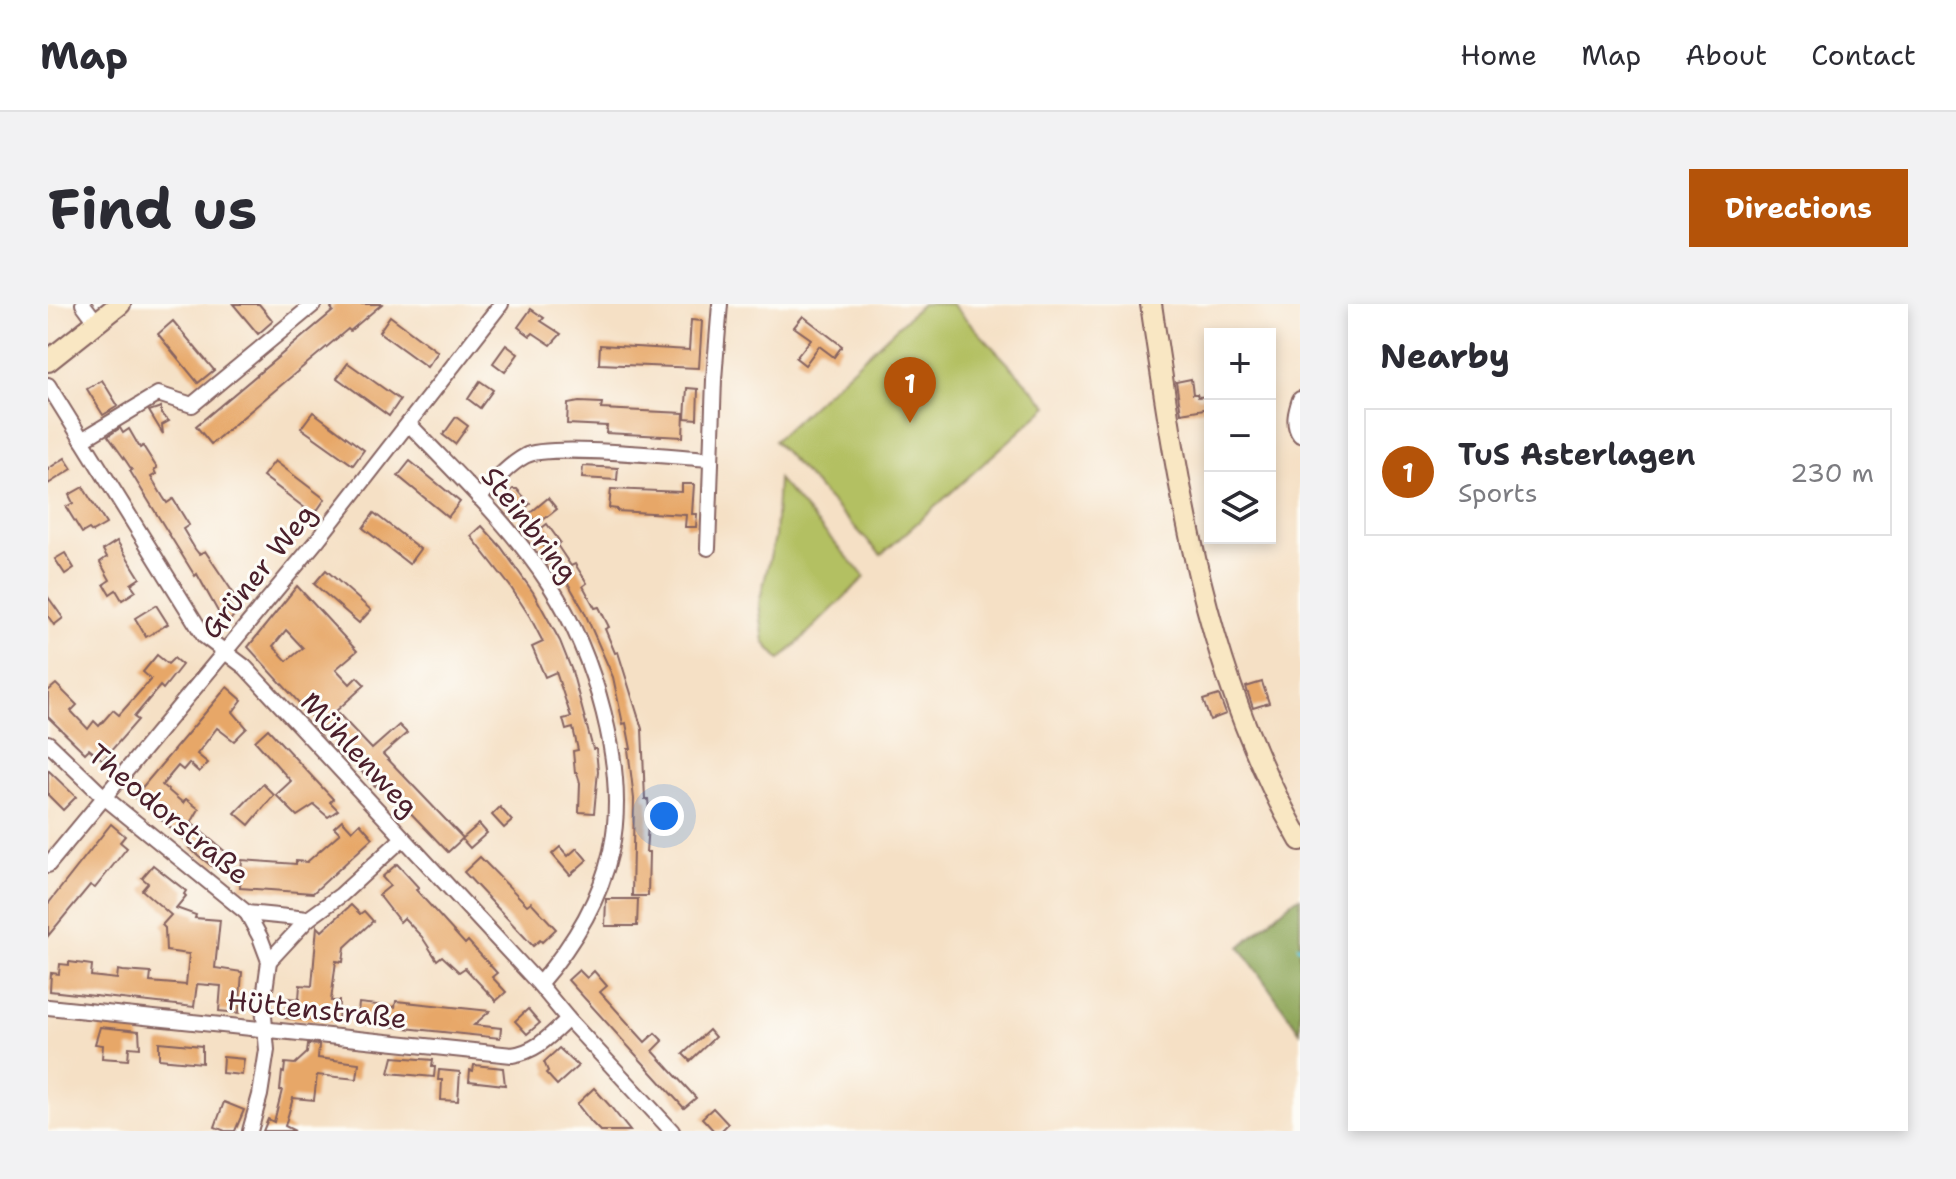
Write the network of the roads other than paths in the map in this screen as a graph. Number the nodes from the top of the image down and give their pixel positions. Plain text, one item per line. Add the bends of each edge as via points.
1 (83, 304) edge
2 (120, 304) edge
3 (314, 304) edge
4 (501, 304) edge
5 (720, 304) edge
6 (1151, 304) edge
7 (97, 323) junction
8 (48, 361) edge
9 (48, 385) edge
10 (1300, 399) edge
11 (409, 424) junction
12 (1300, 435) edge
13 (82, 440) junction
14 (710, 459) junction
15 (479, 498) junction
16 (708, 548) dead end
17 (225, 652) junction
18 (48, 743) edge
19 (104, 797) junction
20 (403, 838) junction
21 (1300, 840) edge
22 (48, 865) edge
23 (247, 913) junction
24 (308, 919) junction
25 (269, 961) junction
26 (539, 984) junction
27 (48, 1007) edge
28 (568, 1019) junction
29 (265, 1029) junction
30 (250, 1131) edge
31 (672, 1131) edge

1 - 7 street
2 - 7 main road
3 - 13 street via 192,405 158,394
4 - 11 street, Grüner Weg
5 - 14 street
6 - 21 main road via 1187,528 1206,607 1272,789
7 - 8 main road
9 - 13 street, Mühlenweg
10 - 12 street via 1295,413
11 - 15 street, Steinbring
11 - 17 street, Grüner Weg
13 - 17 street, Mühlenweg via 204,636
14 - 15 street via 556,450 527,454
14 - 16 street
15 - 26 street, Steinbring via 506,526 568,618 597,693 614,780 611,852 598,888 580,930
17 - 19 street, Grüner Weg
17 - 20 street, Mühlenweg via 245,667
18 - 19 street, Theodorstraße
19 - 22 street, Grüner Weg
19 - 23 street, Theodorstraße
20 - 24 street
20 - 26 street, Mühlenweg
23 - 24 street, Theodorstraße
23 - 25 street
24 - 25 street
25 - 29 street
26 - 28 street, Mühlenweg
27 - 29 street, Hüttenstraße
28 - 29 street, Hüttenstraße via 542,1044 512,1055
28 - 31 street, Mühlenweg
29 - 30 street via 267,1050

